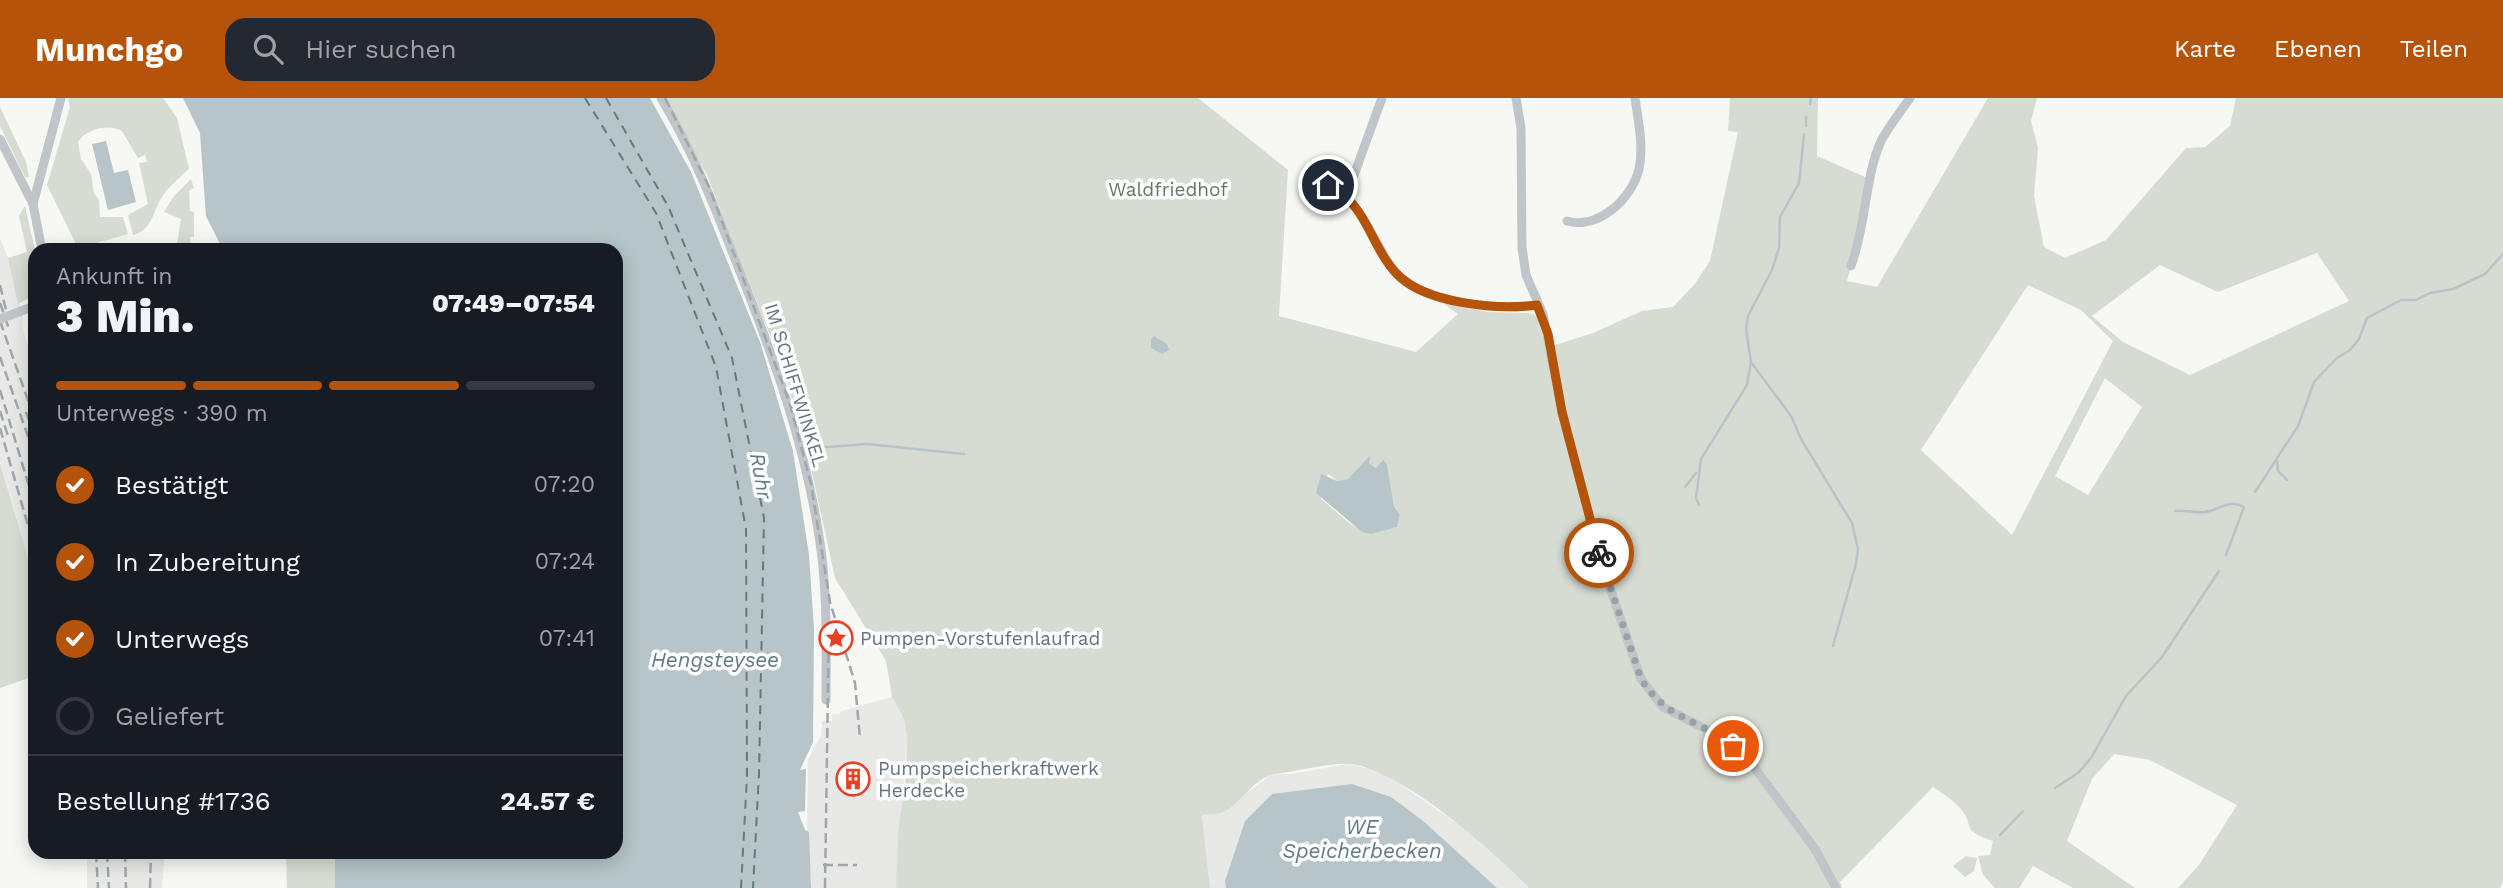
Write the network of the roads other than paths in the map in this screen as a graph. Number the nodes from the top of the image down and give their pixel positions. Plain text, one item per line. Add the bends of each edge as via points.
1 (61, 98) edge
2 (661, 98) edge
3 (1382, 98) edge
4 (1516, 98) edge
5 (1635, 98) edge
6 (1910, 98) edge
7 (0, 139) edge
8 (1308, 173) dead end
9 (1346, 197) junction
10 (33, 204) junction
11 (1567, 221) dead end
12 (41, 243) edge
13 (1851, 266) dead end
14 (1537, 305) junction
15 (28, 308) edge
16 (0, 319) edge
17 (826, 701) dead end
18 (1836, 888) edge

1 - 10 street
2 - 17 street, IM SCHIFFWINKEL via 702,174 767,340 798,439 819,536 826,598
3 - 9 street
4 - 14 street via 1521,128 1522,247
5 - 11 street via 1640,150 1636,178 1607,213 1580,225
6 - 13 street via 1882,139
7 - 10 street
8 - 9 street
9 - 14 street via 1397,274 1420,290 1483,306
10 - 12 street
14 - 18 street via 1602,564 1641,679 1663,707 1721,737 1748,759 1815,849
15 - 16 street, bridge

